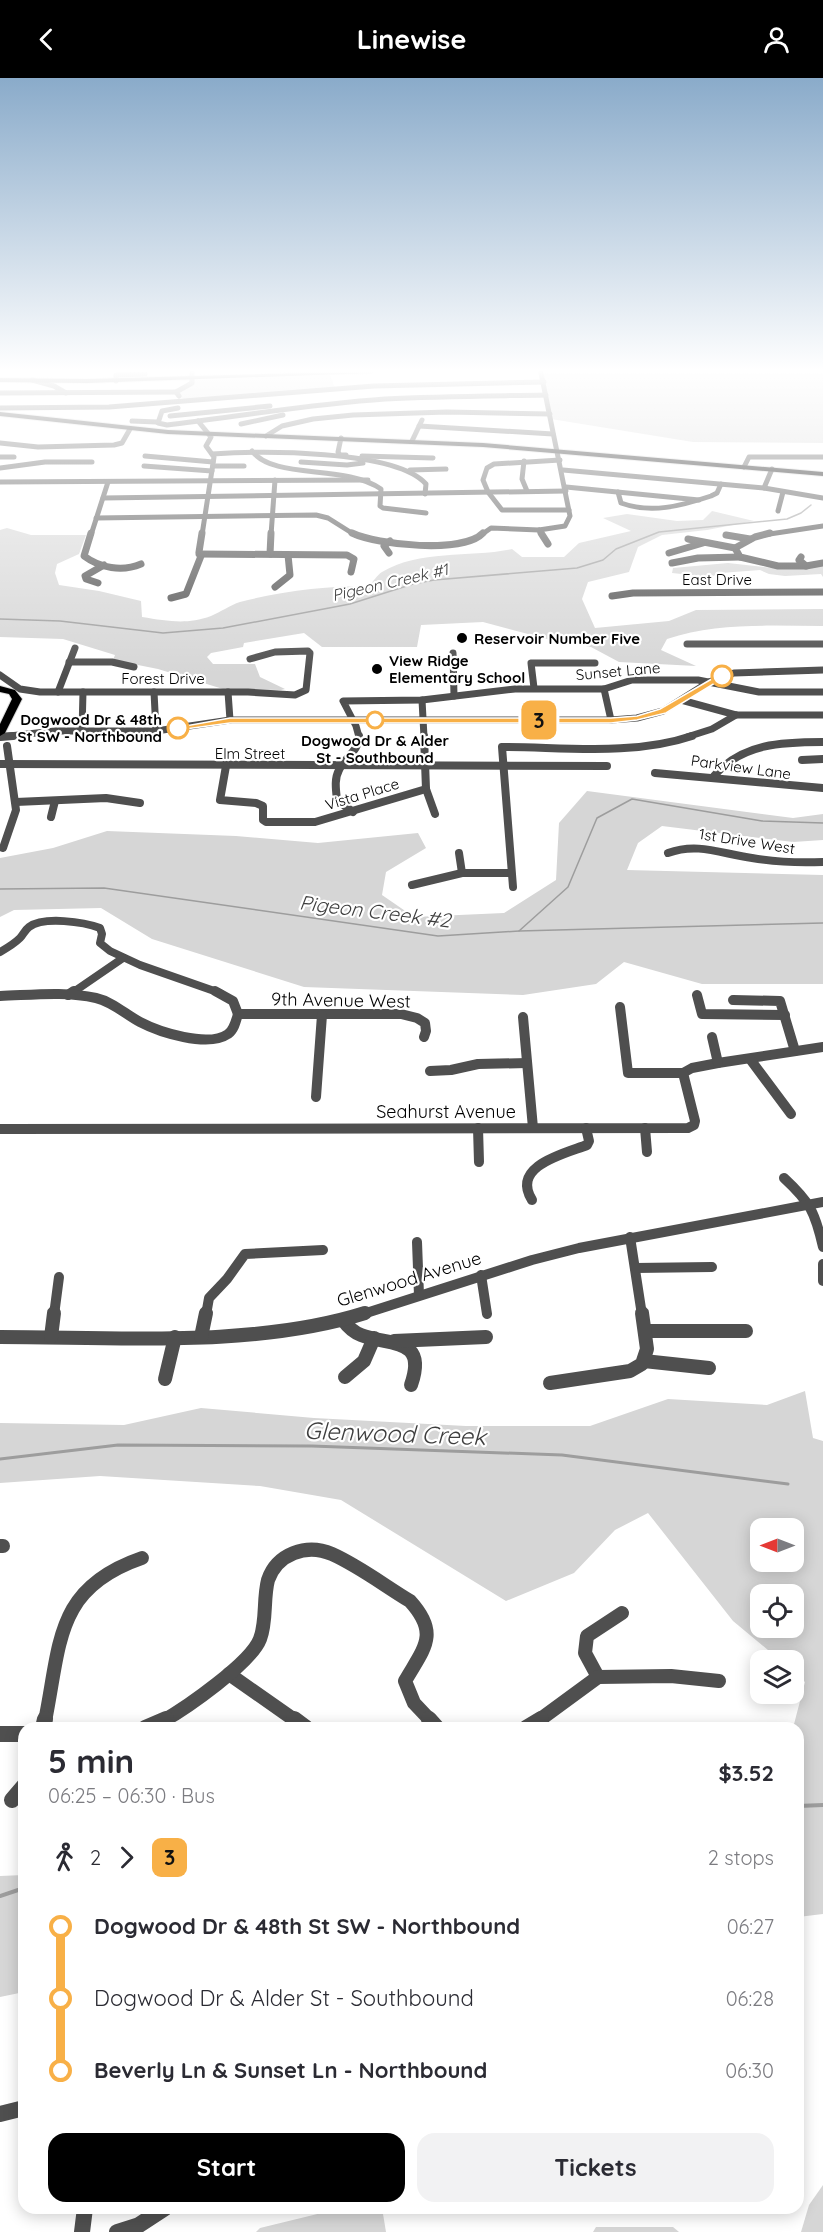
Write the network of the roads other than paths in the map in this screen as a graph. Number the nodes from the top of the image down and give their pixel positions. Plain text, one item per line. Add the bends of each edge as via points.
1 (181, 474) edge
2 (211, 474) edge
3 (234, 474) edge
4 (345, 474) edge
5 (408, 474) edge
6 (483, 474) edge
7 (523, 474) edge
8 (563, 474) edge
9 (602, 474) edge
10 (770, 474) edge
11 (275, 480) junction
12 (368, 480) junction
13 (0, 482) edge
14 (108, 482) junction
15 (721, 484) junction
16 (764, 488) junction
17 (566, 489) junction
18 (527, 491) junction
19 (618, 492) junction
20 (783, 492) junction
21 (489, 493) junction
22 (425, 494) junction
23 (380, 495) junction
24 (273, 496) junction
25 (208, 497) junction
26 (103, 498) junction
27 (823, 498) edge
28 (699, 500) junction
29 (569, 510) junction
30 (778, 511) dead end
31 (426, 513) dead end
32 (273, 515) junction
33 (205, 516) junction
34 (96, 518) junction
35 (778, 525) dead end
36 (823, 526) edge
37 (750, 528) dead end
38 (539, 530) junction
39 (787, 530) junction
40 (766, 534) junction
41 (726, 535) dead end
42 (688, 539) dead end
43 (750, 539) junction
44 (390, 541) junction
45 (704, 543) junction
46 (548, 544) dead end
47 (735, 548) junction
48 (389, 553) dead end
49 (669, 553) dead end
50 (199, 554) junction
51 (270, 554) junction
52 (288, 555) junction
53 (740, 556) junction
54 (801, 557) dead end
55 (672, 563) dead end
56 (823, 563) edge
57 (141, 564) dead end
58 (104, 565) junction
59 (806, 566) junction
60 (351, 572) dead end
61 (98, 583) dead end
62 (275, 586) dead end
63 (823, 592) edge
64 (612, 596) dead end
65 (171, 598) dead end
66 (687, 644) dead end
67 (823, 644) edge
68 (75, 648) dead end
69 (453, 653) dead end
70 (250, 660) dead end
71 (69, 662) junction
72 (595, 663) dead end
73 (134, 667) dead end
74 (823, 670) edge
75 (0, 675) edge
76 (710, 682) junction
77 (534, 688) junction
78 (604, 689) junction
79 (1, 690) edge
80 (58, 692) junction
81 (84, 692) junction
82 (154, 692) junction
83 (228, 692) junction
84 (823, 692) edge
85 (454, 696) junction
86 (422, 700) junction
87 (681, 700) junction
88 (736, 715) junction
89 (823, 715) edge
90 (230, 720) junction
91 (351, 720) junction
92 (423, 720) junction
93 (611, 720) junction
94 (2, 729) edge
95 (55, 731) junction
96 (82, 731) junction
97 (156, 731) junction
98 (0, 737) edge
99 (823, 742) edge
100 (6, 747) dead end
101 (823, 759) edge
102 (802, 760) dead end
103 (0, 764) edge
104 (10, 765) junction
105 (502, 765) junction
106 (226, 766) junction
107 (340, 766) junction
108 (425, 766) junction
109 (607, 766) dead end
110 (655, 773) dead end
111 (714, 776) junction
112 (823, 788) edge
113 (426, 789) junction
114 (91, 798) junction
115 (16, 801) junction
116 (55, 801) junction
117 (140, 803) dead end
118 (86, 808) dead end
119 (353, 812) junction
120 (435, 814) dead end
121 (51, 817) dead end
122 (3, 848) dead end
123 (459, 853) dead end
124 (668, 853) dead end
125 (823, 862) edge
126 (462, 873) junction
127 (511, 873) junction
128 (412, 885) dead end
129 (513, 887) dead end
130 (0, 952) edge
131 (123, 958) junction
132 (68, 995) junction
133 (697, 995) dead end
134 (0, 996) edge
135 (733, 1000) dead end
136 (620, 1007) dead end
137 (238, 1014) junction
138 (322, 1015) junction
139 (785, 1015) junction
140 (523, 1017) dead end
141 (424, 1037) dead end
142 (712, 1037) dead end
143 (823, 1047) edge
144 (795, 1052) junction
145 (750, 1059) junction
146 (718, 1063) junction
147 (527, 1064) junction
148 (430, 1071) dead end
149 (683, 1073) junction
150 (316, 1097) dead end
151 (791, 1114) dead end
152 (478, 1128) junction
153 (533, 1128) junction
154 (586, 1128) junction
155 (645, 1128) junction
156 (0, 1129) edge
157 (647, 1152) dead end
158 (479, 1162) dead end
159 (784, 1178) dead end
160 (532, 1200) dead end
161 (823, 1202) edge
162 (808, 1204) junction
163 (630, 1237) junction
164 (417, 1242) dead end
165 (823, 1247) edge
166 (323, 1250) dead end
167 (823, 1264) edge
168 (712, 1267) dead end
169 (635, 1268) junction
170 (481, 1275) junction
171 (58, 1277) dead end
172 (823, 1281) edge
173 (419, 1295) junction
174 (487, 1314) dead end
175 (343, 1320) junction
176 (645, 1331) junction
177 (746, 1331) dead end
178 (0, 1337) edge
179 (51, 1337) junction
180 (175, 1337) junction
181 (201, 1337) junction
182 (486, 1337) dead end
183 (374, 1338) junction
184 (394, 1341) junction
185 (644, 1360) junction
186 (709, 1368) dead end
187 (345, 1377) dead end
188 (165, 1379) dead end
189 (550, 1383) dead end
190 (411, 1385) dead end
191 (142, 1558) dead end
192 (622, 1613) dead end
193 (229, 1674) junction
194 (598, 1677) junction
195 (719, 1681) dead end
196 (44, 1722) edge
197 (160, 1722) edge
198 (297, 1722) edge
199 (430, 1722) edge
200 (536, 1722) edge
201 (0, 1734) edge
202 (18, 1734) edge
203 (18, 1793) edge
204 (12, 1800) dead end
205 (18, 2110) edge
206 (0, 2114) edge
207 (84, 2214) edge
208 (156, 2214) edge
209 (82, 2232) edge
210 (117, 2232) edge

1 - 14 street
2 - 25 street
3 - 11 street
4 - 12 street
5 - 22 street via 424,479
6 - 21 street
7 - 18 street
8 - 17 street
9 - 15 street
10 - 16 street
11 - 12 street
11 - 24 street
12 - 23 street via 381,489
13 - 14 street
14 - 26 street
15 - 16 street
15 - 28 street via 716,494
16 - 20 street
17 - 18 street
17 - 19 street
17 - 29 street
18 - 21 street
19 - 28 street
19 - 28 street via 621,503 640,510 674,508
20 - 27 street
20 - 30 street
21 - 22 street
21 - 29 street via 506,511
22 - 23 street
23 - 24 street
23 - 31 street via 383,508
24 - 25 street
24 - 32 street
25 - 26 street
25 - 33 street
26 - 34 street
29 - 38 street via 565,526
32 - 33 street
32 - 44 street via 325,516 358,536
32 - 51 street
33 - 34 street
33 - 50 street
34 - 58 street via 84,556
35 - 39 street
36 - 39 street via 812,524
37 - 40 street
38 - 44 street via 491,528 472,542 459,544
38 - 46 street
39 - 40 street
40 - 43 street
41 - 43 street
42 - 45 street
43 - 47 street
44 - 48 street via 384,546
45 - 47 street
45 - 49 street
47 - 53 street
50 - 51 street
50 - 65 street via 188,592
51 - 52 street
52 - 60 street via 347,555 354,559
52 - 62 street via 290,574
53 - 55 street
53 - 59 street via 768,565
54 - 59 street via 799,560
56 - 59 street
57 - 58 street via 131,568
58 - 61 street via 85,576
63 - 64 street, East Drive
66 - 67 street
68 - 71 street
69 - 85 street
70 - 83 street, Forest Drive via 275,652 308,651 306,690 295,695
71 - 73 street via 112,662
71 - 80 street
72 - 77 street via 531,663
74 - 76 street via 749,670
75 - 80 street, Forest Drive via 20,689
76 - 78 street, Sunset Lane via 632,680
76 - 84 street, Sunset Lane via 759,692
76 - 87 street
77 - 78 street, Sunset Lane
77 - 85 street, Sunset Lane
78 - 93 street
79 - 94 main road via 12,692 17,699
80 - 81 street, Forest Drive
81 - 82 street, Forest Drive
81 - 96 street
82 - 83 street, Forest Drive
82 - 97 street
83 - 90 street
85 - 86 street, Sunset Lane
86 - 91 street, Sunset Lane via 343,701
86 - 92 street
87 - 88 street
87 - 93 street via 653,715
88 - 89 street
88 - 105 street via 704,733 675,741 633,746 502,747
90 - 91 street
90 - 97 street
91 - 92 street
91 - 107 street via 357,727 358,743
92 - 93 street
92 - 108 street
94 - 95 street
95 - 96 street
95 - 98 street
96 - 97 street
99 - 111 street via 772,744 731,759
100 - 104 street
101 - 102 street
103 - 104 street, Elm Street
104 - 106 street, Elm Street
104 - 115 street
105 - 108 street, Elm Street
105 - 109 street, Elm Street
105 - 127 street
106 - 107 street, Elm Street
106 - 119 street, Vista Place via 220,800 263,806 266,822 315,822
107 - 108 street, Elm Street
107 - 119 street via 336,777 337,800
108 - 113 street
110 - 111 street, Parkview Lane
111 - 112 street, Parkview Lane
113 - 119 street, Vista Place
113 - 120 street
114 - 116 street
114 - 117 street
114 - 118 street
115 - 116 street
115 - 122 street
116 - 121 street
123 - 126 street
124 - 125 street, 1st Drive West via 692,845 749,858
126 - 127 street
126 - 128 street
127 - 129 street
130 - 131 street via 38,924 74,923 100,928 100,943
131 - 132 street
131 - 137 street via 224,994 233,1001
132 - 134 street
132 - 137 street via 99,998 142,1024 200,1039 218,1039 228,1034
133 - 139 street via 702,1014
135 - 139 street via 780,1001
136 - 149 street via 628,1072
137 - 138 street, 9th Avenue West
138 - 141 street, 9th Avenue West via 415,1017 427,1025
138 - 150 street
139 - 144 street
140 - 147 street
142 - 146 street
143 - 144 street
144 - 145 street
145 - 146 street
145 - 151 street
146 - 149 street
147 - 148 street via 478,1064
147 - 153 street
149 - 155 street, Seahurst Avenue via 694,1125
152 - 153 street, Seahurst Avenue
152 - 156 street, Seahurst Avenue
152 - 158 street
153 - 154 street, Seahurst Avenue
154 - 155 street, Seahurst Avenue
154 - 160 street via 587,1145 528,1174 525,1192
155 - 157 street
159 - 162 street
161 - 162 street, Glenwood Avenue
162 - 163 street, Glenwood Avenue
162 - 165 street
163 - 169 street
163 - 170 street, Glenwood Avenue
164 - 173 street
166 - 181 street via 245,1254 209,1298
167 - 172 street
168 - 169 street
169 - 176 street
170 - 173 street, Glenwood Avenue
170 - 174 street
171 - 179 street
173 - 175 street, Glenwood Avenue
175 - 181 street, Glenwood Avenue via 279,1332
175 - 183 street via 357,1334
176 - 177 street
176 - 185 street
178 - 179 street, Glenwood Avenue
179 - 180 street, Glenwood Avenue
180 - 181 street, Glenwood Avenue
180 - 188 street
182 - 184 street
183 - 184 street
183 - 187 street via 368,1359
184 - 190 street via 414,1358 417,1370
185 - 186 street
185 - 189 street via 630,1371
191 - 196 street via 97,1578 82,1592 66,1618
192 - 194 street via 587,1636 585,1653
193 - 197 street
193 - 198 street
193 - 199 street via 260,1639 264,1599 275,1565 290,1553 330,1553 421,1611 429,1637 405,1682 418,1711
194 - 195 street via 671,1676
194 - 200 street
201 - 202 street
203 - 204 street
205 - 206 street
207 - 209 street
208 - 210 street

